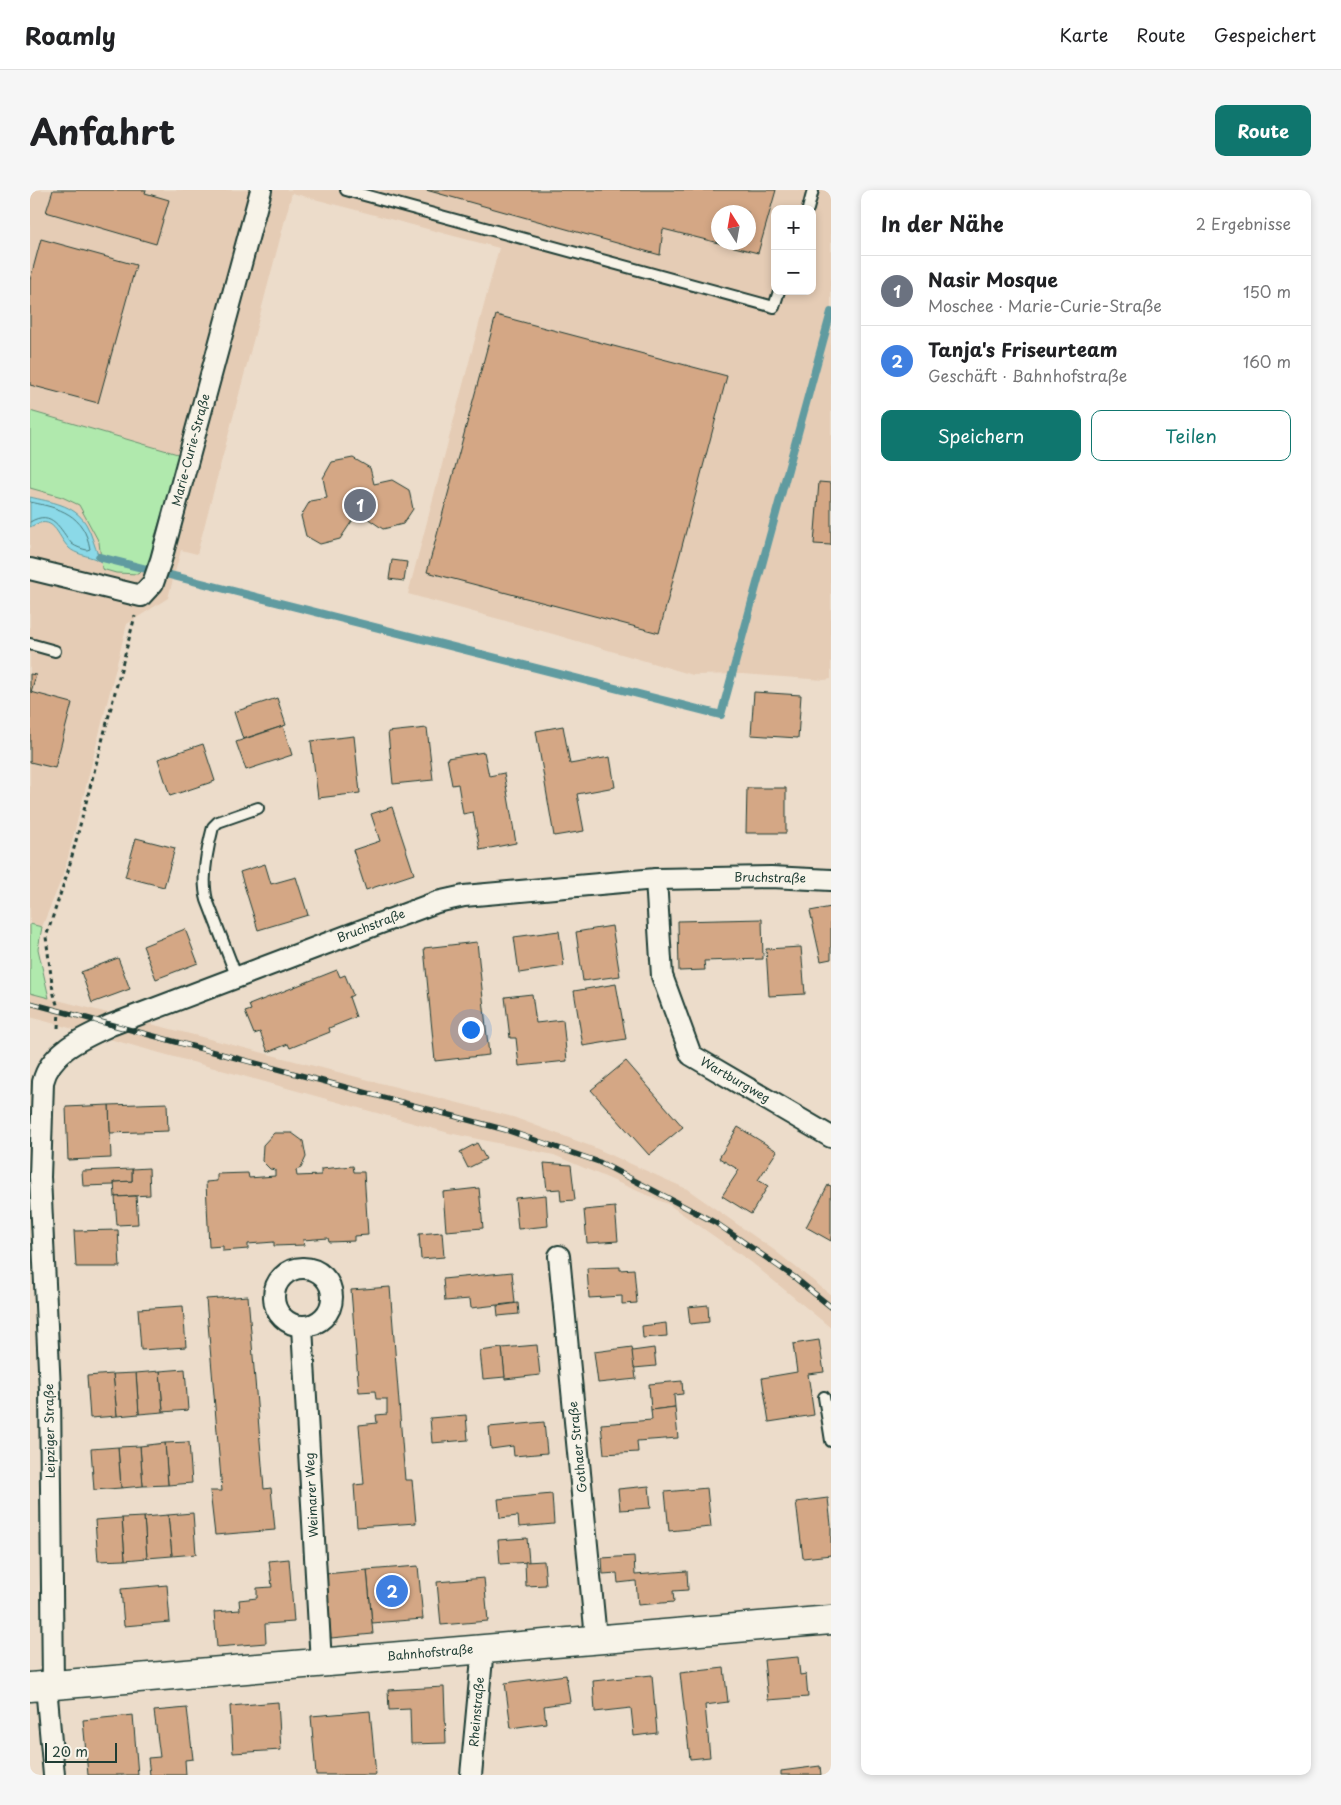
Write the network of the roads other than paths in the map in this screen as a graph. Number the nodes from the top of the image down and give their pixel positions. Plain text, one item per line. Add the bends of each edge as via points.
1 (261, 190) edge
2 (346, 190) edge
3 (813, 190) edge
4 (809, 205) edge
5 (778, 295) edge
6 (30, 569) edge
7 (30, 644) edge
8 (55, 651) dead end
9 (258, 808) dead end
10 (656, 879) junction
11 (831, 880) edge
12 (237, 978) junction
13 (831, 1136) edge
14 (35, 1176) edge
15 (559, 1256) dead end
16 (302, 1328) dead end
17 (824, 1397) dead end
18 (831, 1441) edge
19 (831, 1620) edge
20 (596, 1638) junction
21 (483, 1648) junction
22 (322, 1663) junction
23 (43, 1686) edge
24 (54, 1775) edge
25 (471, 1775) edge

1 - 6 street, Marie-Curie-Straße via 161,560 147,589
2 - 5 lane via 774,307
3 - 4 lane
7 - 8 lane
9 - 12 lane via 212,827 205,876 207,900
10 - 11 street, Bruchstraße via 771,877
10 - 12 street, Bruchstraße via 464,896 437,902
10 - 13 street, Wartburgweg via 662,976 691,1055
12 - 14 street, Bruchstraße via 111,1025 64,1050 49,1067 43,1082
14 - 23 street, Leipziger Straße via 50,1390
15 - 20 street, Gothaer Straße
16 - 22 street, Weimarer Weg
17 - 18 lane
19 - 20 street, Bahnhofstraße
20 - 21 street, Bahnhofstraße
21 - 22 street, Bahnhofstraße
21 - 25 street, Rheinstraße
22 - 23 street, Bahnhofstraße
23 - 24 street, Leipziger Straße

